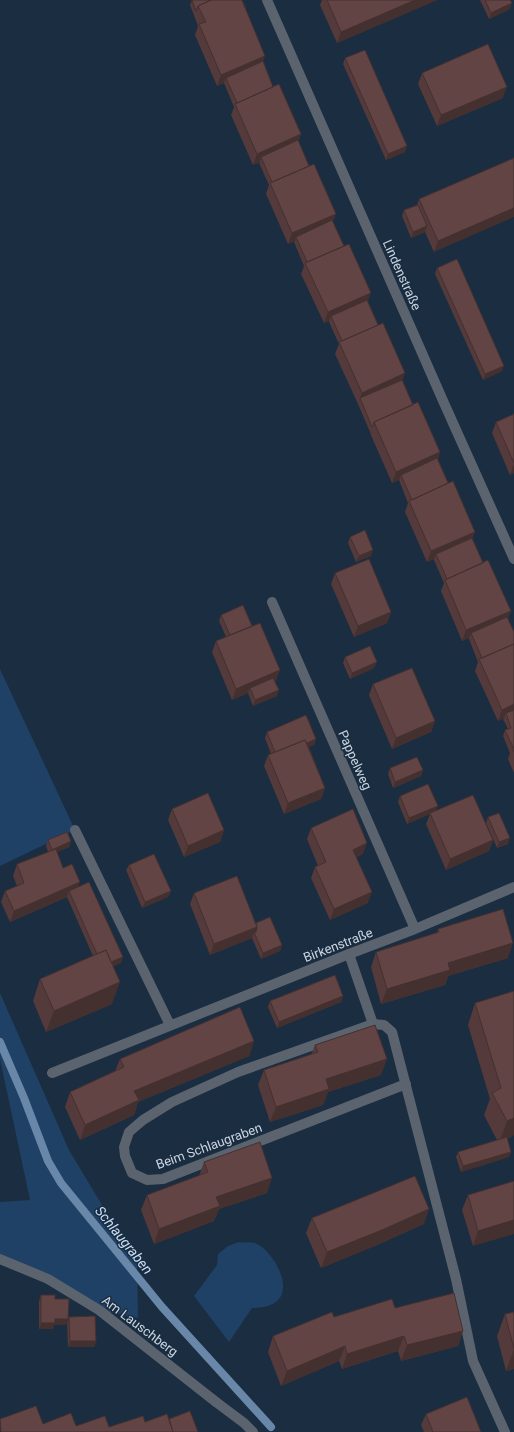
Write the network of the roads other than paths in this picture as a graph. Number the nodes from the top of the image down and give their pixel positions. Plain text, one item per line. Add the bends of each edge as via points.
1 (267, 0) edge
2 (514, 559) edge
3 (272, 602) dead end
4 (75, 830) dead end
5 (514, 887) edge
6 (415, 929) junction
7 (349, 954) junction
8 (373, 1024) junction
9 (170, 1025) junction
10 (52, 1073) dead end
11 (406, 1084) junction
12 (0, 1259) edge
13 (253, 1432) edge
14 (505, 1432) edge

1 - 2 street, Lindenstraße
3 - 6 street, Pappelweg
4 - 9 street
5 - 6 street, Birkenstraße
6 - 7 street, Birkenstraße
7 - 8 street
7 - 9 street, Birkenstraße
8 - 11 street, Beim Schlaugraben via 384,1025 392,1032
8 - 11 street, Beim Schlaugraben via 238,1072 172,1102 129,1132 124,1147 132,1173 147,1180 163,1179
9 - 10 street, Birkenstraße
11 - 14 street, Beim Schlaugraben via 456,1279 473,1361
12 - 13 street, Am Lauschberg via 48,1279 99,1310

